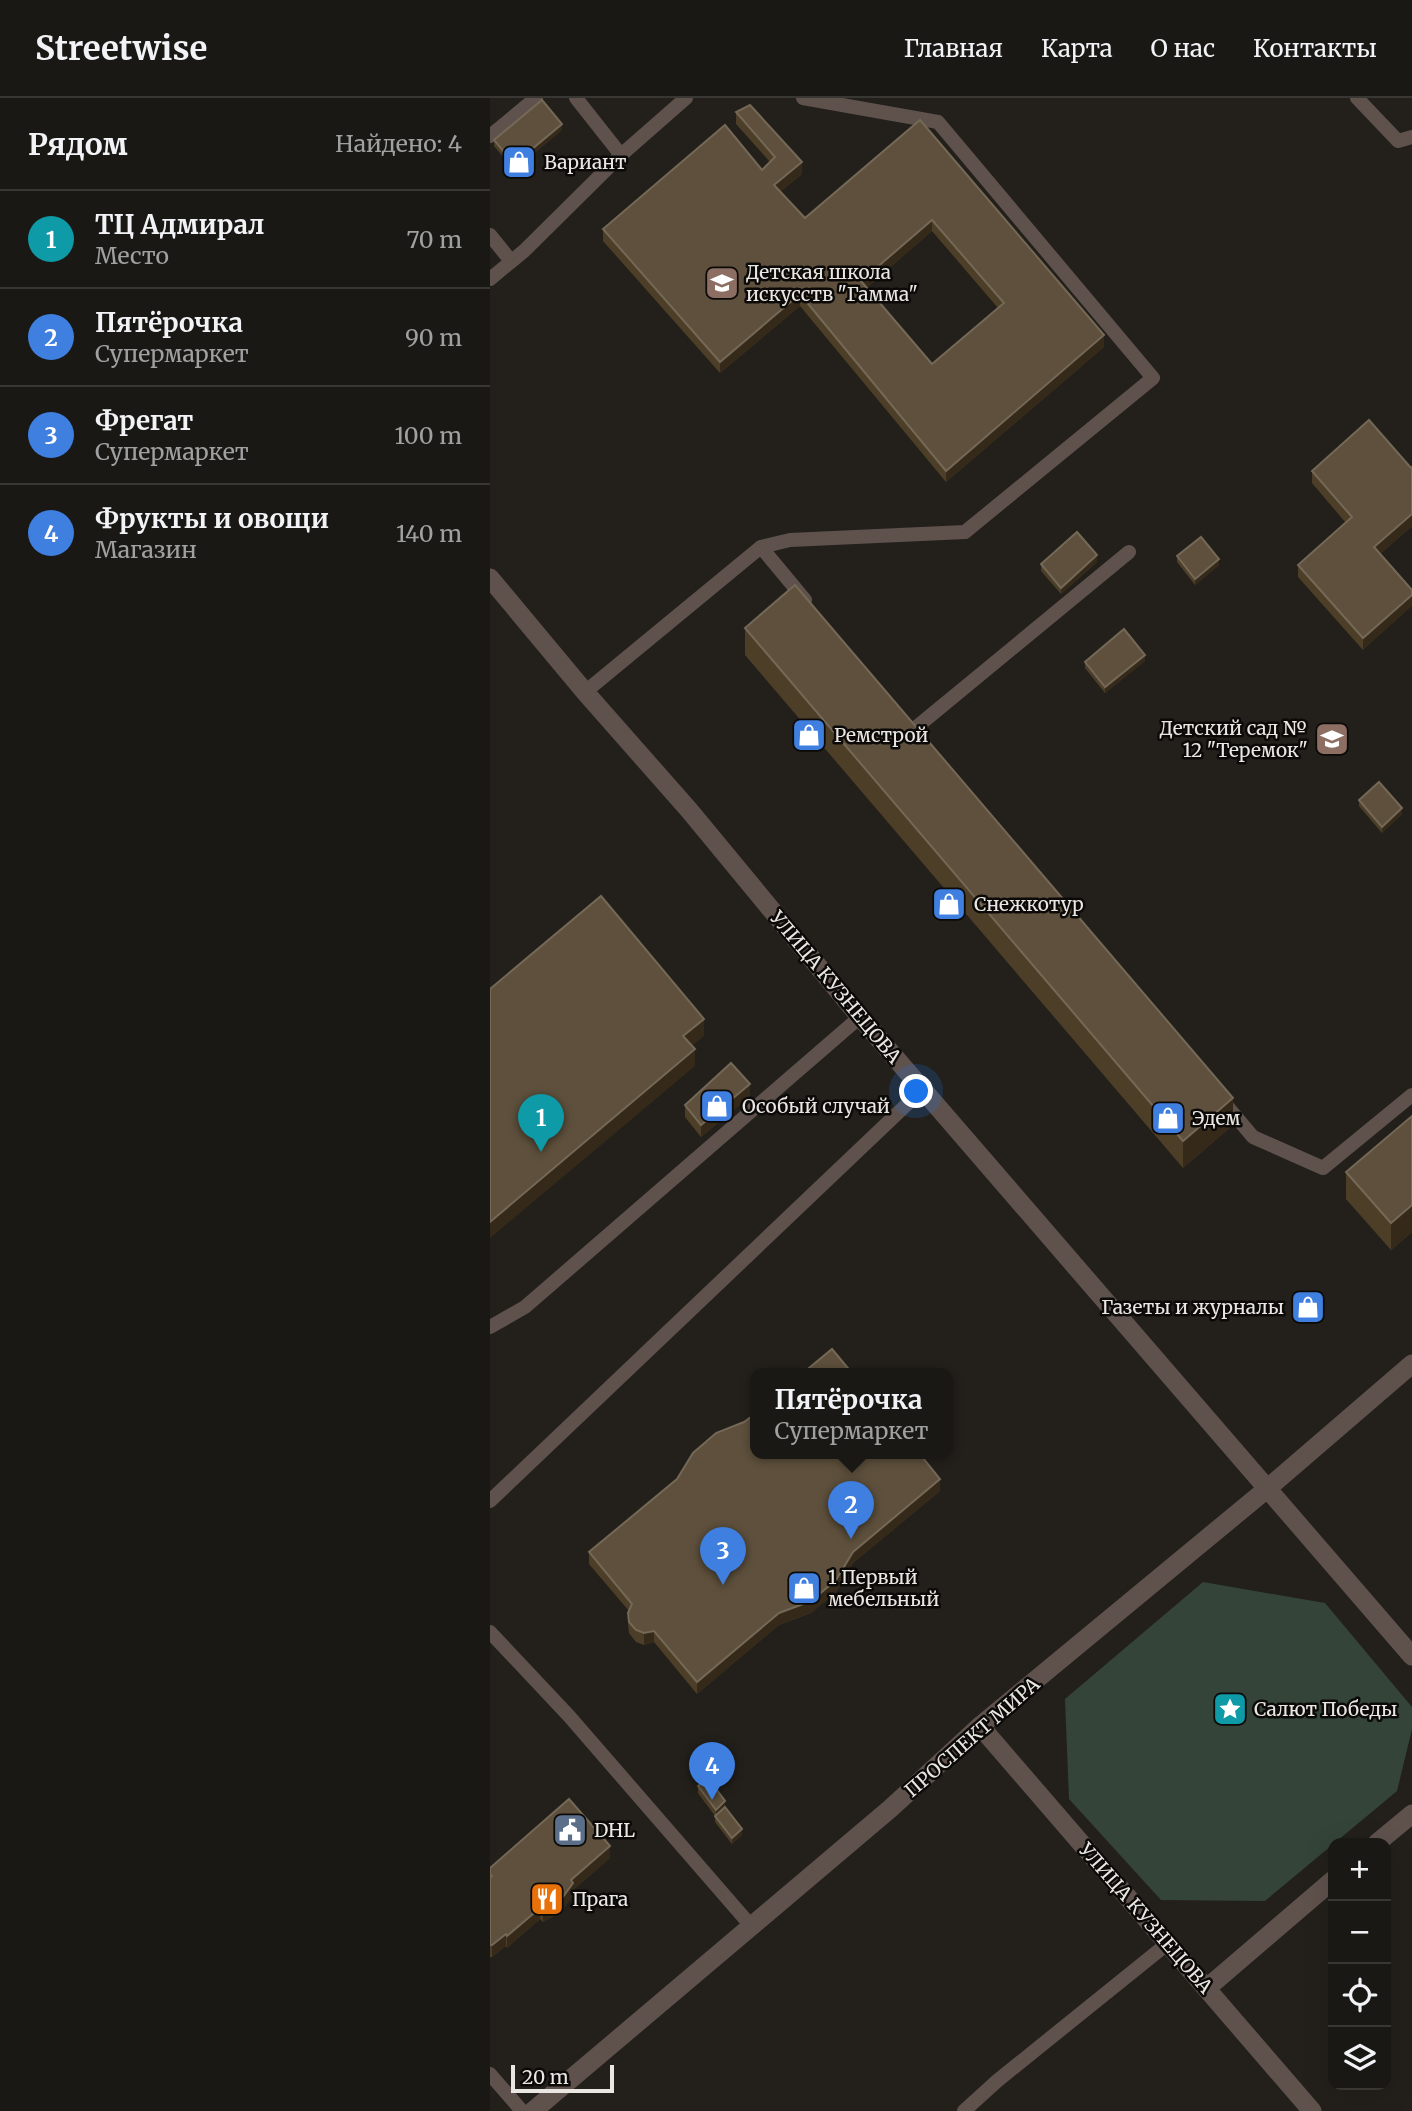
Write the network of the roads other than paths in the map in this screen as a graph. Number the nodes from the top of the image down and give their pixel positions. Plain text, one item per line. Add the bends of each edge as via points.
1 (536, 98) edge
2 (576, 98) edge
3 (686, 98) edge
4 (803, 98) edge
5 (1357, 98) edge
6 (490, 136) edge
7 (1412, 137) edge
8 (621, 155) junction
9 (490, 235) edge
10 (511, 261) junction
11 (490, 279) edge
12 (761, 547) junction
13 (1129, 552) dead end
14 (490, 578) edge
15 (811, 608) edge
16 (585, 692) junction
17 (913, 730) edge
18 (860, 1017) junction
19 (1208, 1084) edge
20 (923, 1089) junction
21 (1412, 1095) edge
22 (490, 1327) edge
23 (1412, 1364) edge
24 (1268, 1488) junction
25 (490, 1501) edge
26 (490, 1632) edge
27 (1412, 1656) edge
28 (980, 1726) junction
29 (1412, 1814) edge
30 (1383, 1838) edge
31 (1328, 1884) edge
32 (752, 1927) junction
33 (1167, 1944) junction
34 (1207, 1987) junction
35 (490, 2074) edge
36 (522, 2111) edge
37 (533, 2111) edge
38 (964, 2111) edge
39 (1312, 2111) edge

1 - 6 lane
2 - 8 lane
3 - 8 lane
4 - 12 lane via 938,122 1153,378 965,533 790,540
5 - 7 lane via 1398,141
8 - 10 lane
9 - 10 lane
10 - 11 lane
12 - 15 lane
12 - 16 lane
13 - 17 lane
14 - 16 street, УЛИЦА КУЗНЕЦОВА
16 - 18 street, УЛИЦА КУЗНЕЦОВА
18 - 20 street, УЛИЦА КУЗНЕЦОВА
18 - 22 lane via 525,1307
19 - 21 lane via 1253,1137 1323,1168
20 - 24 street, УЛИЦА КУЗНЕЦОВА
20 - 25 lane
23 - 24 street, ПРОСПЕКТ МИРА
24 - 27 street, УЛИЦА КУЗНЕЦОВА
24 - 28 street, ПРОСПЕКТ МИРА
26 - 32 lane
28 - 32 street, ПРОСПЕКТ МИРА
28 - 33 street, УЛИЦА КУЗНЕЦОВА
29 - 30 street
31 - 34 street
32 - 37 street, ПРОСПЕКТ МИРА
33 - 34 street, УЛИЦА КУЗНЕЦОВА
33 - 38 lane
34 - 39 street, УЛИЦА КУЗНЕЦОВА
35 - 36 lane

